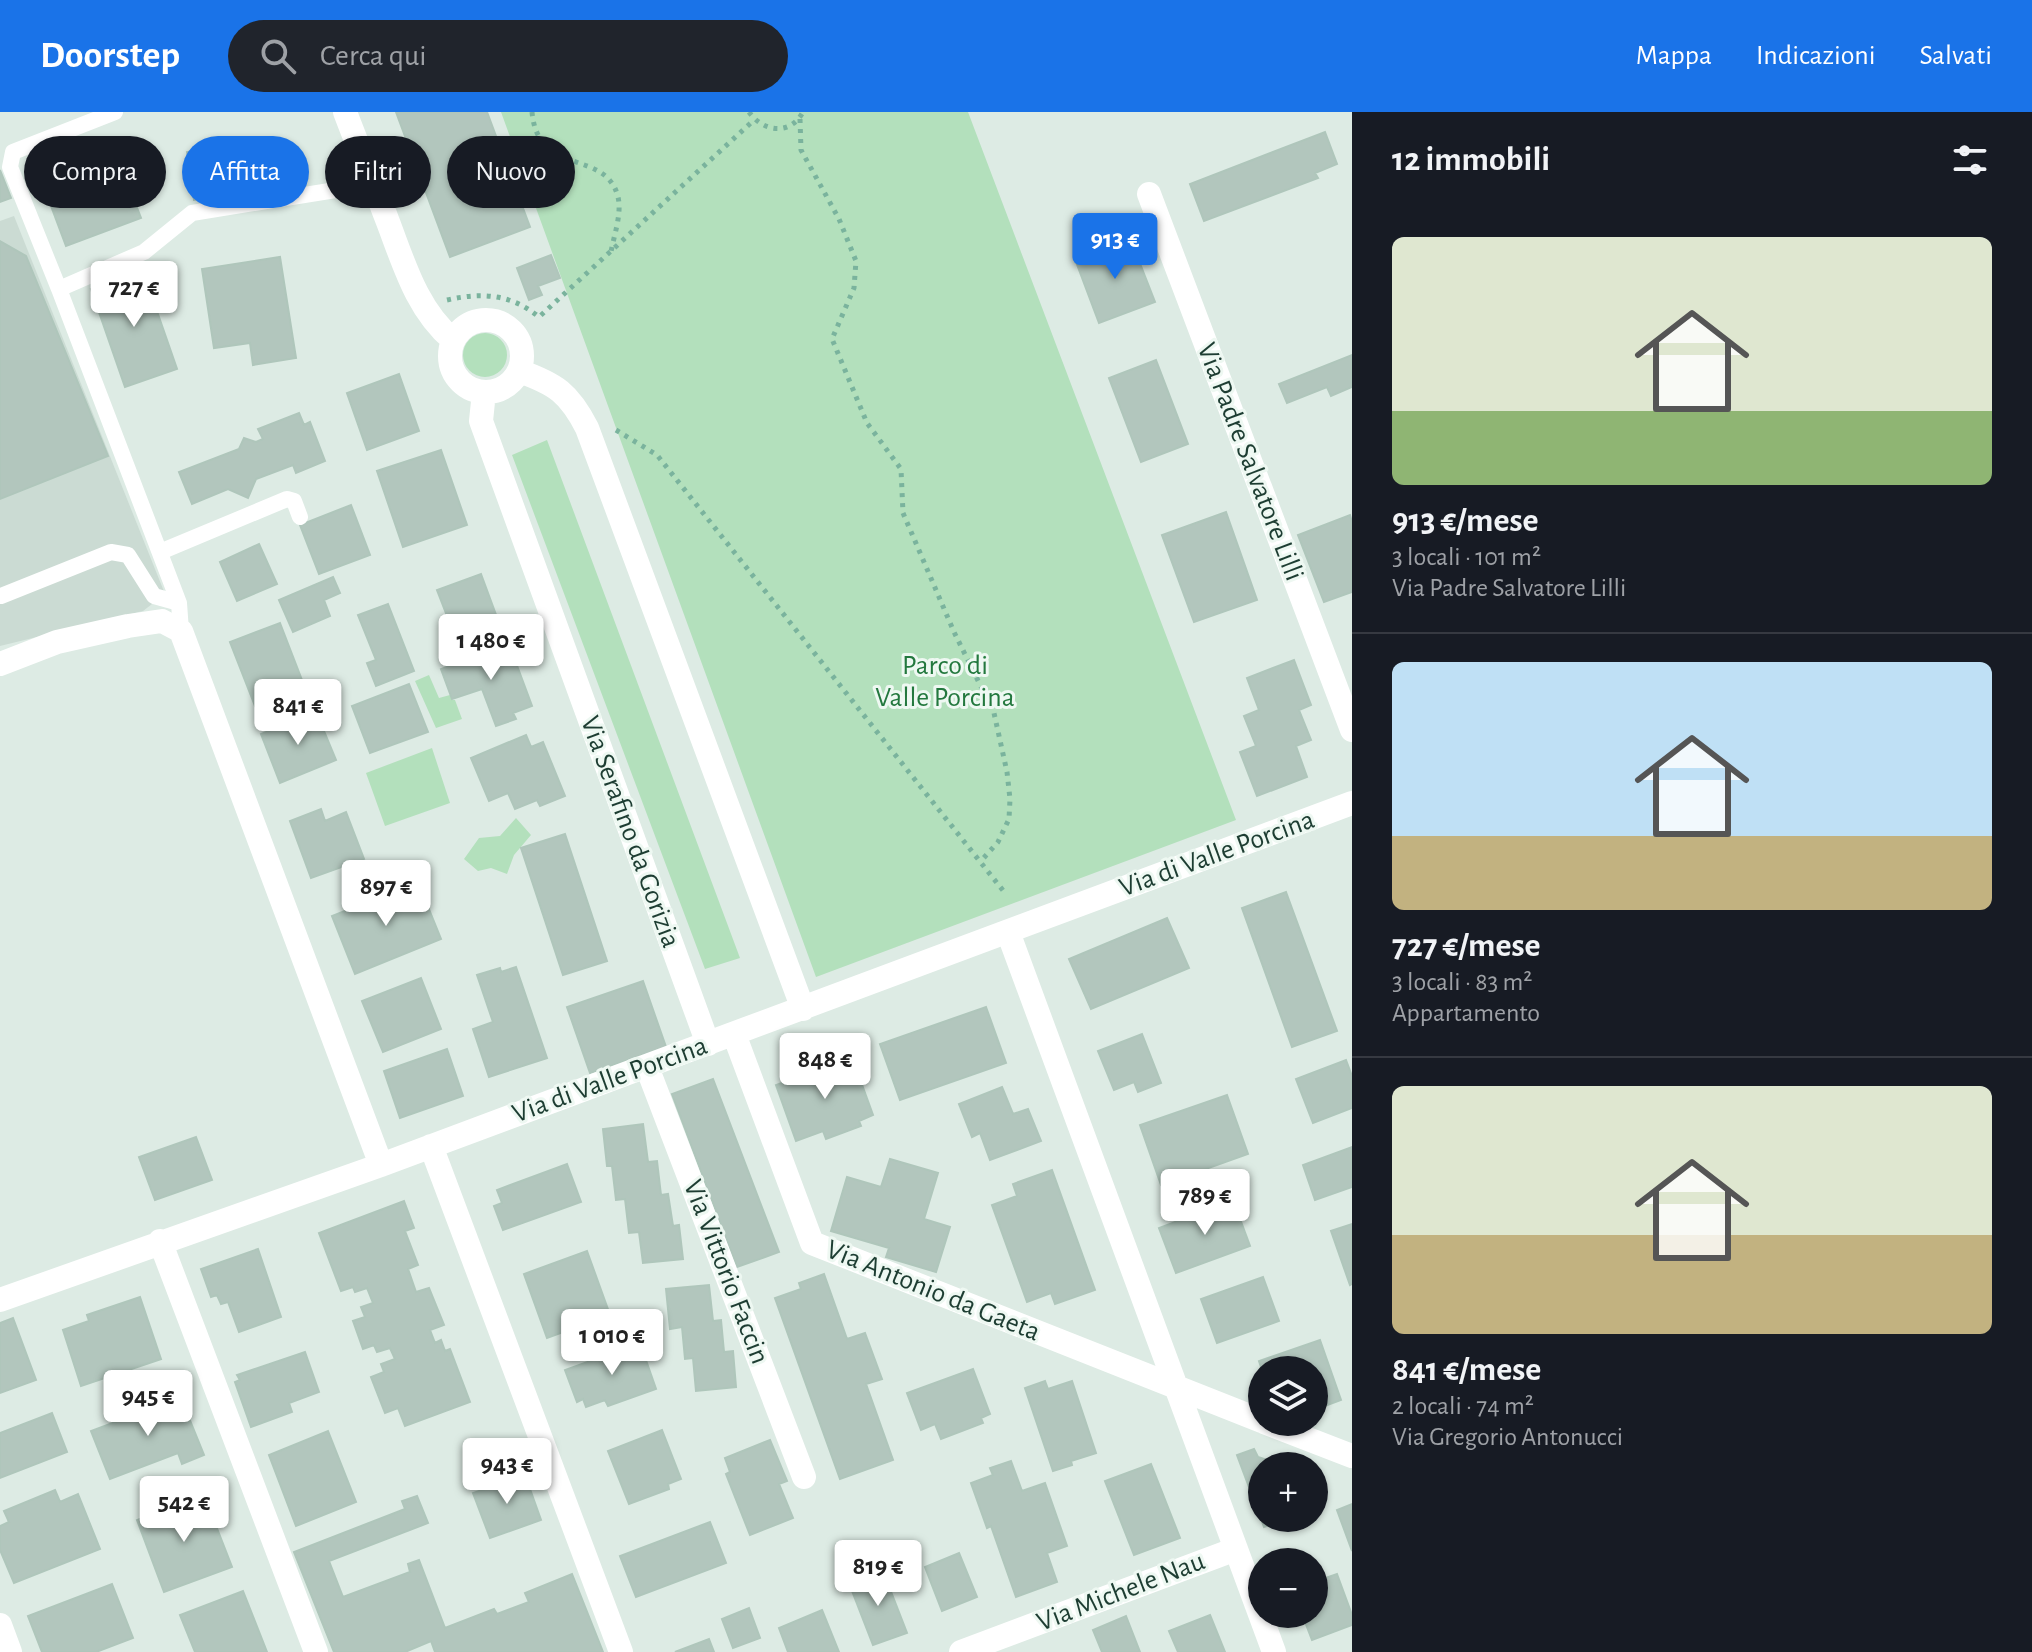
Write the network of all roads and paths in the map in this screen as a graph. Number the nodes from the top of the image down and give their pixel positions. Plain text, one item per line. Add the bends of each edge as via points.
1 (115, 112) edge
2 (345, 112) edge
3 (532, 112) edge
4 (749, 112) edge
5 (803, 112) edge
6 (800, 119) junction
7 (754, 120) junction
8 (354, 136) edge
9 (325, 192) edge
10 (1149, 194) dead end
11 (383, 208) edge
12 (611, 252) junction
13 (59, 289) junction
14 (424, 307) junction
15 (453, 340) junction
16 (519, 371) junction
17 (484, 392) junction
18 (608, 425) dead end
19 (300, 517) dead end
20 (160, 552) junction
21 (1, 596) edge
22 (179, 603) junction
23 (181, 631) junction
24 (0, 664) edge
25 (1352, 730) edge
26 (1352, 803) edge
27 (980, 862) junction
28 (1005, 893) dead end
29 (1008, 932) junction
30 (803, 1009) junction
31 (734, 1034) junction
32 (708, 1044) junction
33 (647, 1067) junction
34 (431, 1146) junction
35 (381, 1165) junction
36 (160, 1241) junction
37 (0, 1300) edge
38 (1177, 1389) junction
39 (1248, 1416) edge
40 (1300, 1436) edge
41 (1352, 1456) edge
42 (804, 1477) dead end
43 (1236, 1549) junction
44 (0, 1625) edge
45 (10, 1652) edge
46 (316, 1652) edge
47 (621, 1652) edge
48 (961, 1652) edge
49 (1274, 1652) edge

1 - 13 lane via 13,152 10,167
2 - 8 street
3 - 12 path via 534,133 544,146 592,167 611,182 618,198
4 - 7 path
5 - 6 path
6 - 7 path via 782,129
6 - 27 path via 801,150 856,261 854,288 832,339 867,423 901,469 903,513 994,713 1009,819
7 - 12 path
9 - 13 lane via 192,213 144,252
10 - 25 street, Via Padre Salvatore Lilli
11 - 14 street
12 - 14 path via 539,317 508,298 492,295 462,296
13 - 20 lane
14 - 15 street
15 - 16 street via 474,321 502,323 521,343
15 - 17 street via 449,354 459,380
16 - 17 street via 511,383
16 - 30 street via 559,389 587,428
17 - 32 street, Via Serafino da Gorizia via 481,421
18 - 27 path via 657,455
19 - 20 lane via 294,501 287,499
20 - 22 lane
21 - 22 lane via 111,552 128,555 154,596
22 - 23 lane
23 - 24 street via 162,621 128,626 57,642
23 - 35 street
26 - 29 street, Via di Valle Porcina
27 - 28 path
29 - 30 street, Via di Valle Porcina
29 - 38 street
30 - 31 street, Via di Valle Porcina
31 - 32 street, Via di Valle Porcina
31 - 38 street, Via Antonio da Gaeta via 812,1243
32 - 33 street, Via di Valle Porcina
33 - 34 street, Via di Valle Porcina
33 - 42 street, Via Vittorio Faccin
34 - 35 street, Via di Valle Porcina
34 - 47 street
35 - 36 street, Via di Valle Porcina
36 - 37 street, Via di Valle Porcina
36 - 46 street
38 - 39 street, Via Antonio da Gaeta
38 - 43 street
40 - 41 street, Via Antonio da Gaeta
43 - 48 street, Via Michele Nau
43 - 49 street
44 - 45 street

